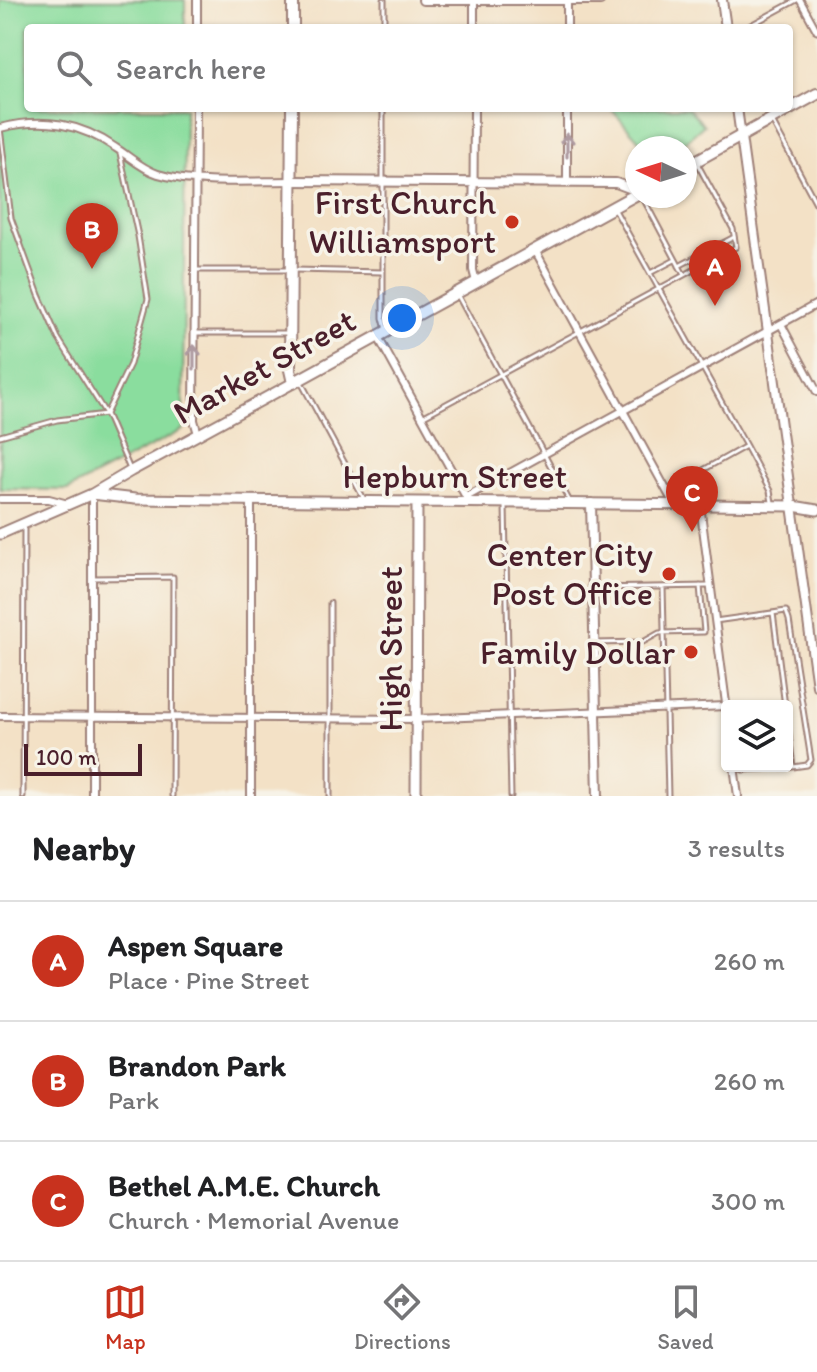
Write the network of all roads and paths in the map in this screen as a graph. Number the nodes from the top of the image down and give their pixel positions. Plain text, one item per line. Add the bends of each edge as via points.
1 (197, 0) edge
2 (293, 0) edge
3 (384, 0) edge
4 (423, 0) edge
5 (474, 0) edge
6 (600, 0) edge
7 (722, 0) edge
8 (798, 0) edge
9 (567, 1) edge
10 (197, 24) edge
11 (293, 24) edge
12 (384, 24) edge
13 (474, 24) edge
14 (567, 24) edge
15 (725, 24) edge
16 (753, 24) edge
17 (817, 31) edge
18 (817, 94) edge
19 (793, 107) edge
20 (196, 112) edge
21 (292, 112) edge
22 (383, 112) edge
23 (474, 112) edge
24 (567, 112) edge
25 (738, 112) edge
26 (784, 112) edge
27 (771, 119) junction
28 (0, 128) edge
29 (741, 137) junction
30 (119, 150) junction
31 (697, 161) joint
32 (196, 180) junction
33 (292, 181) junction
34 (383, 181) junction
35 (473, 181) junction
36 (567, 182) junction
37 (625, 187) edge
38 (625, 200) edge
39 (817, 205) edge
40 (613, 206) junction
41 (647, 208) edge
42 (734, 237) junction
43 (535, 250) junction
44 (676, 260) junction
45 (679, 266) junction
46 (195, 270) junction
47 (291, 270) junction
48 (383, 272) junction
49 (650, 273) junction
50 (684, 275) junction
51 (476, 282) junction
52 (659, 288) junction
53 (456, 293) junction
54 (817, 304) edge
55 (781, 324) junction
56 (768, 331) junction
57 (580, 332) junction
58 (194, 333) junction
59 (291, 333) junction
60 (382, 333) junction
61 (702, 367) junction
62 (501, 375) junction
63 (296, 381) junction
64 (817, 392) edge
65 (623, 411) junction
66 (106, 414) junction
67 (422, 417) junction
68 (198, 434) junction
69 (0, 436) edge
70 (746, 446) junction
71 (544, 454) junction
72 (131, 471) junction
73 (666, 490) junction
74 (92, 494) junction
75 (0, 499) edge
76 (466, 499) junction
77 (251, 501) junction
78 (366, 502) junction
79 (417, 502) junction
80 (505, 502) junction
81 (570, 503) junction
82 (591, 503) junction
83 (68, 504) junction
84 (674, 504) junction
85 (700, 505) junction
86 (773, 506) junction
87 (793, 506) junction
88 (817, 510) edge
89 (24, 524) junction
90 (0, 534) edge
91 (92, 578) junction
92 (700, 586) junction
93 (711, 586) junction
94 (663, 587) junction
95 (593, 588) junction
96 (330, 603) dead end
97 (773, 613) junction
98 (715, 621) junction
99 (664, 633) junction
100 (594, 643) junction
101 (817, 686) edge
102 (728, 700) edge
103 (784, 700) edge
104 (721, 707) edge
105 (666, 709) junction
106 (596, 712) junction
107 (509, 715) junction
108 (0, 716) edge
109 (23, 716) junction
110 (92, 716) junction
111 (172, 717) junction
112 (251, 717) junction
113 (330, 719) junction
114 (416, 719) junction
115 (793, 767) edge
116 (735, 772) edge
117 (23, 796) edge
118 (92, 796) edge
119 (172, 796) edge
120 (251, 796) edge
121 (330, 796) edge
122 (416, 796) edge
123 (511, 796) edge
124 (598, 796) edge
125 (668, 796) edge
126 (738, 796) edge

1 - 10 street
2 - 11 main road
3 - 12 lane
4 - 5 street
5 - 9 street
5 - 13 street
6 - 9 street
7 - 15 street
8 - 16 lane
8 - 17 street
9 - 14 street
18 - 19 main road
20 - 32 street
21 - 33 main road
22 - 34 lane
23 - 35 street
36 -> 24 street
25 - 29 street
26 - 27 main road
27 - 29 main road
27 - 39 lane
28 - 30 street via 57,123 91,132
28 - 66 lane via 11,218 39,295 58,338
29 - 31 main road
29 - 56 street
30 - 32 street via 153,173
30 - 66 lane via 148,299 130,364
31 - 42 lane
32 - 33 street
32 - 46 street
33 - 34 street
33 - 47 main road
34 - 35 street
34 - 48 lane
35 - 36 street
35 - 51 street
36 - 37 street
38 - 40 main road, Market Street
40 - 43 main road, Market Street
40 - 49 lane
41 - 44 lane
42 - 45 lane
42 - 50 lane via 736,247
43 - 51 main road, Market Street
43 - 57 street
44 - 45 lane
44 - 49 lane
45 - 50 lane
46 - 47 lane
46 - 58 street
47 - 48 lane
47 - 59 main road
48 - 60 lane
49 - 52 lane
50 - 52 lane
51 - 53 main road, Market Street
52 - 57 lane
52 - 61 lane
53 - 60 main road, Market Street
53 - 62 lane
54 - 55 street
55 - 56 street
55 - 64 street
56 - 61 street
56 - 87 street
57 - 62 lane
57 - 65 street
58 - 59 lane
68 -> 58 street
59 - 63 main road via 290,370
60 - 63 main road, Market Street
60 - 67 street
61 - 65 street
61 - 70 lane
62 - 67 lane
62 - 71 lane
63 - 68 main road, Market Street
63 - 78 lane
65 - 71 street
65 - 73 street
66 - 69 lane via 57,420
66 - 72 lane
67 - 76 street
68 - 72 main road, Market Street
70 - 73 lane
70 - 86 lane
71 - 76 street
71 - 81 lane
72 - 74 main road, Market Street
73 - 84 street
74 - 77 main road, Hepburn Street
74 - 83 main road, Market Street
74 - 91 street
75 - 83 street
76 - 79 main road, Hepburn Street
76 - 80 main road, Hepburn Street
77 - 78 main road, Hepburn Street
77 - 112 street
78 - 79 main road, Hepburn Street
79 - 114 main road, High Street
80 - 81 main road, Hepburn Street
80 - 107 lane
81 - 82 main road, Hepburn Street
82 - 84 main road, Hepburn Street
82 - 95 street
83 - 89 main road, Market Street
84 - 85 main road, Hepburn Street
85 - 86 main road, Hepburn Street
85 - 93 street
86 - 87 main road, Hepburn Street
87 - 88 main road, Hepburn Street
87 - 101 street
89 - 90 main road, Market Street
89 - 109 lane
91 - 110 street
91 - 111 lane via 173,577
92 - 93 lane
92 - 94 lane
92 - 99 lane via 704,632
93 - 98 street
94 - 95 lane
94 - 99 lane
95 - 100 street
96 - 113 lane
97 - 98 lane
97 - 103 lane
97 - 115 lane via 786,611 789,620 811,760
98 - 102 street
99 - 100 lane via 643,642
99 - 105 lane
100 - 106 street
104 - 105 street
105 - 106 street
105 - 125 lane
106 - 107 street
106 - 124 street
107 - 114 street
107 - 123 lane
108 - 109 street
109 - 110 street
109 - 117 lane
110 - 111 street
110 - 118 street
111 - 112 street
111 - 119 lane
112 - 113 street
112 - 120 street
113 - 114 street
113 - 121 lane
114 - 122 main road, High Street
116 - 126 street

